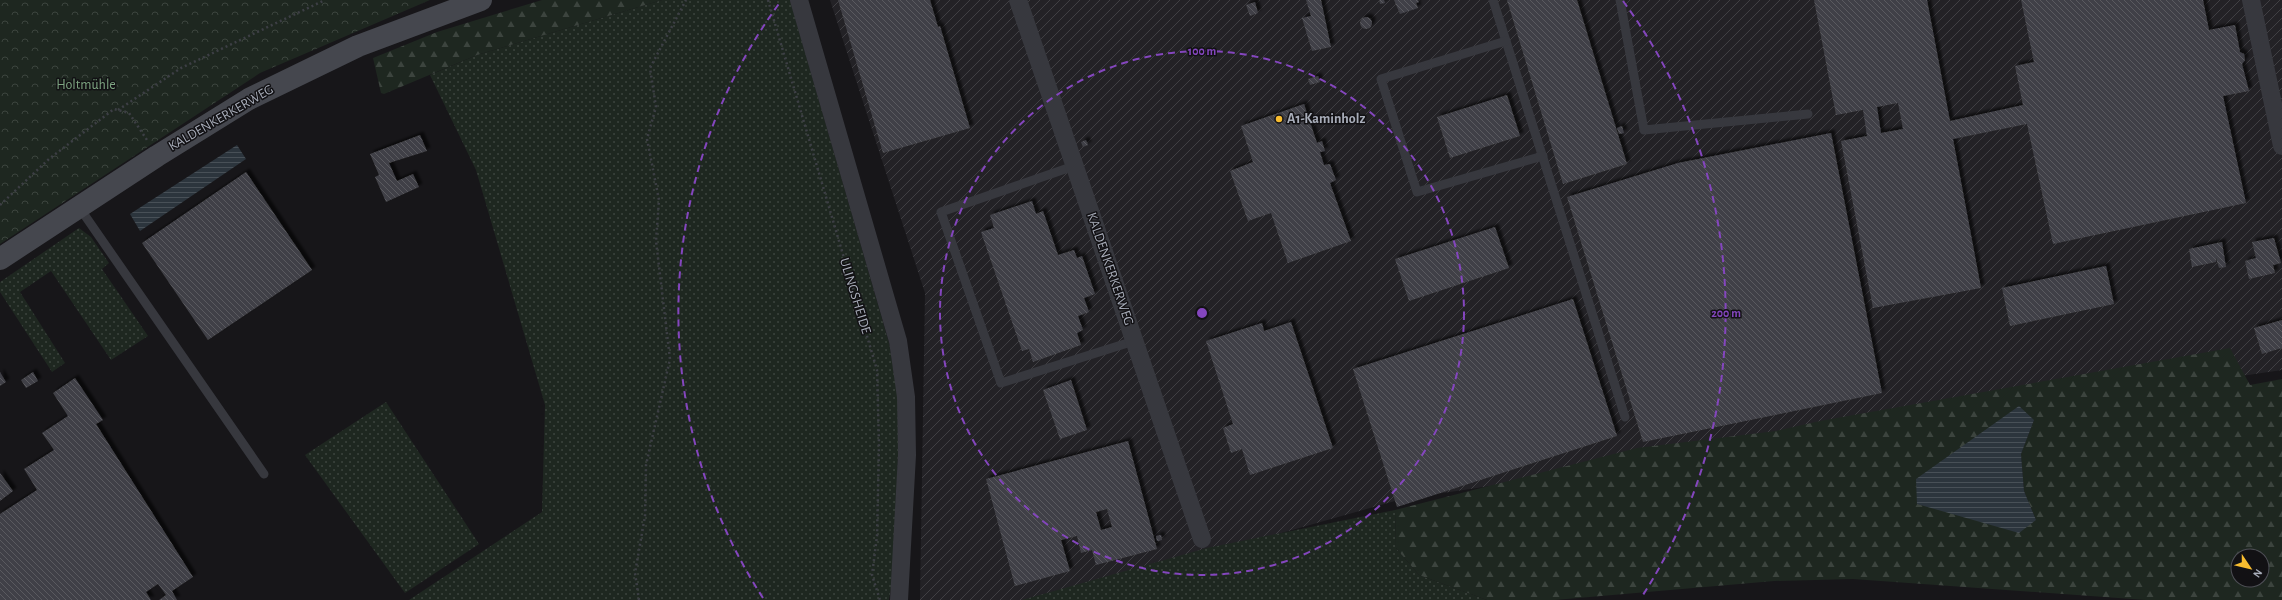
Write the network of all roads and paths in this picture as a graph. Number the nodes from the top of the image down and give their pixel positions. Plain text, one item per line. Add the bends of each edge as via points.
1 (326, 0) edge
2 (481, 0) edge
3 (686, 0) edge
4 (768, 0) edge
5 (799, 0) edge
6 (1018, 0) edge
7 (1493, 0) edge
8 (1620, 0) edge
9 (2251, 0) edge
10 (1506, 41) junction
11 (118, 110) junction
12 (1808, 114) dead end
13 (2282, 146) edge
14 (157, 156) junction
15 (1543, 156) junction
16 (1074, 166) junction
17 (0, 206) edge
18 (79, 207) junction
19 (0, 259) edge
20 (1134, 341) junction
21 (1625, 417) dead end
22 (264, 474) dead end
23 (1202, 538) dead end
24 (639, 600) edge
25 (880, 600) edge
26 (899, 600) edge

1 - 11 path via 181,68
2 - 14 main road, KALDENKERKERWEG via 358,46 249,99
3 - 24 path via 650,68 656,107 647,139 659,200 656,241 670,359 646,465 645,516 635,573
4 - 25 path, ULINGSHEIDE via 877,370 877,521 872,575
5 - 26 street, ULINGSHEIDE via 898,341 906,397
6 - 16 street, KALDENKERKERWEG
7 - 10 lane
8 - 12 lane via 1644,130
9 - 13 street
10 - 15 lane
10 - 15 lane via 1381,79 1417,192
11 - 14 path via 129,113
11 - 17 path via 114,109 48,158
14 - 18 main road, KALDENKERKERWEG
15 - 21 lane
16 - 20 street, KALDENKERKERWEG
16 - 20 lane via 941,212 1001,383
18 - 19 main road, KALDENKERKERWEG
18 - 22 lane
20 - 23 street, KALDENKERKERWEG

